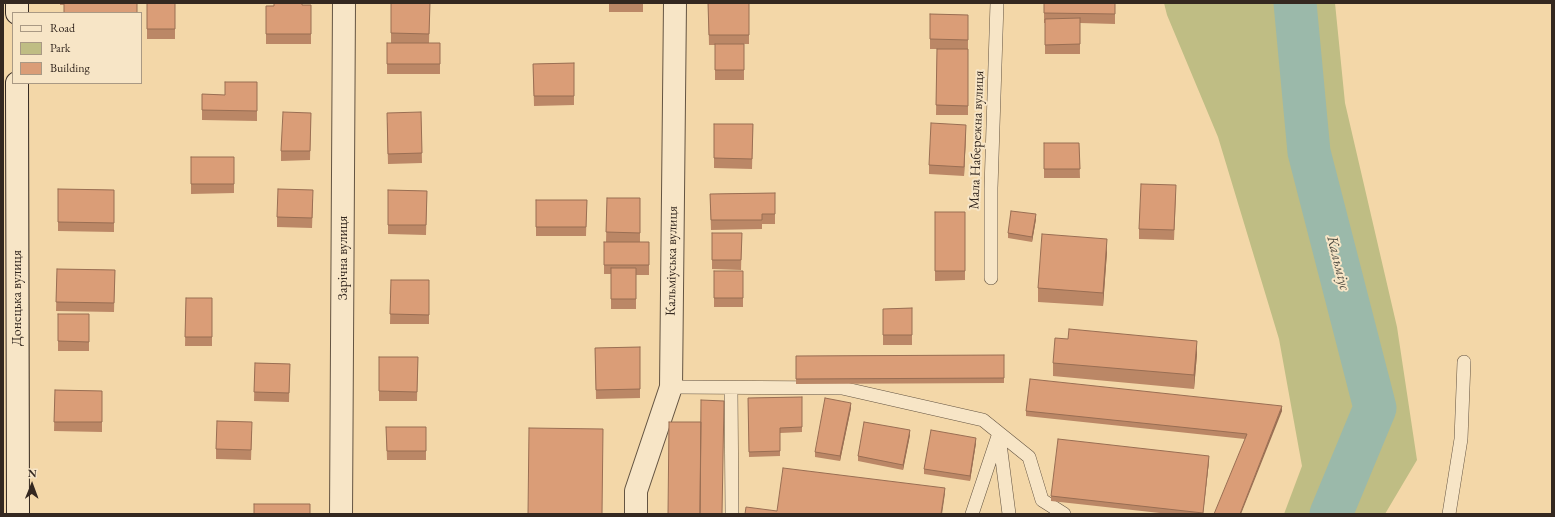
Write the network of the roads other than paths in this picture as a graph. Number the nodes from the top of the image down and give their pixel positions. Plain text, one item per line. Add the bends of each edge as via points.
1 (344, 3) edge
2 (676, 3) edge
3 (997, 3) edge
4 (17, 84) edge
5 (991, 278) dead end
6 (1464, 362) dead end
7 (671, 388) junction
8 (731, 388) junction
9 (999, 433) junction
10 (18, 514) edge
11 (341, 514) edge
12 (636, 514) edge
13 (732, 514) edge
14 (972, 514) edge
15 (1009, 514) edge
16 (1064, 514) edge
17 (1449, 514) edge

1 - 11 street, Зарічна вулиця
2 - 7 street, Кальміуська вулиця
3 - 5 lane, Мала Набережна вулиця
4 - 10 street, Донецька вулиця
6 - 17 lane via 1462,439
7 - 8 lane
7 - 12 street, Кальміуська вулиця via 636,491
8 - 9 lane via 842,388 983,420
8 - 13 lane
9 - 14 lane
9 - 15 lane
9 - 16 lane via 1029,457 1042,500

